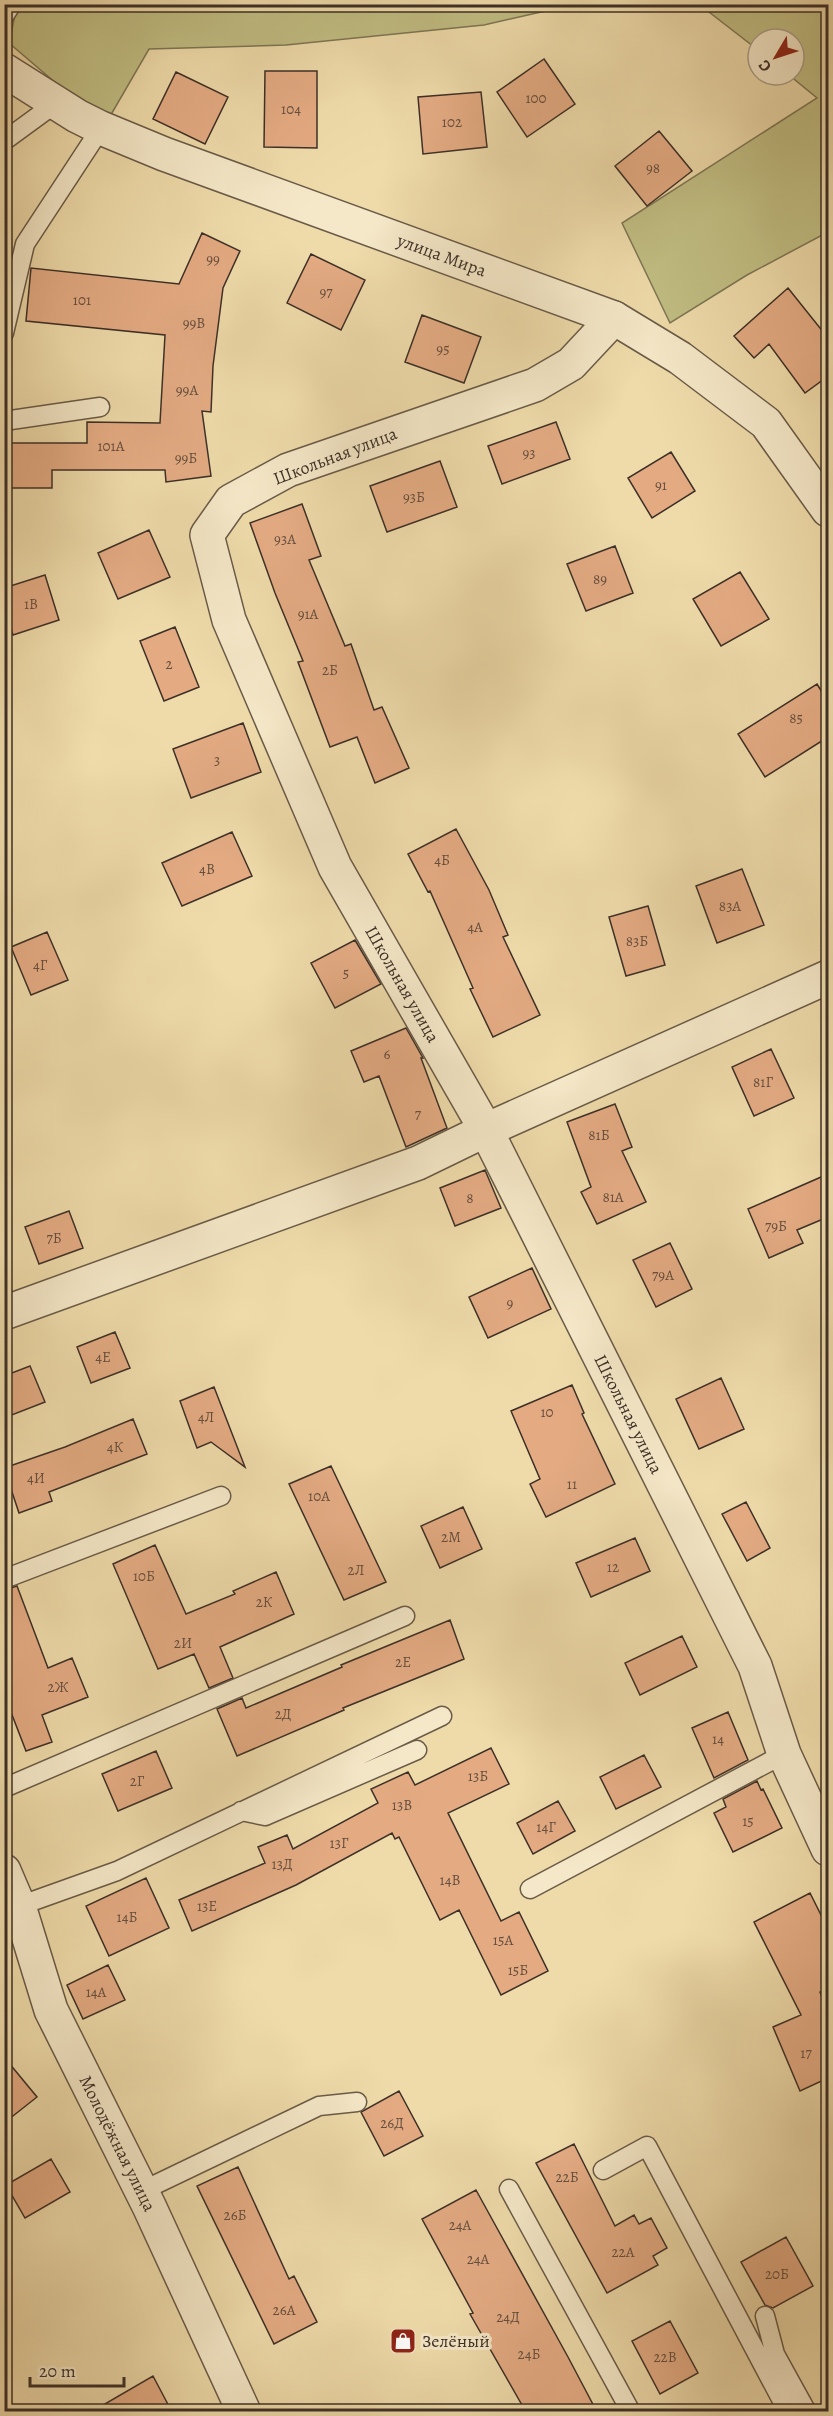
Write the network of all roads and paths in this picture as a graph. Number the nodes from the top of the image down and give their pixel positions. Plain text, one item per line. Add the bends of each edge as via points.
1 (12, 4) edge
2 (4, 16) edge
3 (4, 70) edge
4 (56, 103) junction
5 (101, 128) junction
6 (4, 141) edge
7 (614, 318) junction
8 (4, 333) edge
9 (100, 407) dead end
10 (4, 421) edge
11 (828, 510) edge
12 (828, 977) edge
13 (486, 1130) junction
14 (4, 1313) edge
15 (221, 1496) dead end
16 (4, 1579) edge
17 (405, 1616) dead end
18 (442, 1716) dead end
19 (417, 1750) dead end
20 (783, 1754) junction
21 (4, 1788) edge
22 (242, 1812) junction
23 (828, 1850) edge
24 (4, 1871) edge
25 (530, 1890) dead end
26 (19, 1906) junction
27 (357, 2102) dead end
28 (603, 2170) dead end
29 (509, 2189) dead end
30 (142, 2191) junction
31 (765, 2316) dead end
32 (244, 2412) edge
33 (631, 2412) edge
34 (788, 2412) edge
35 (807, 2412) edge

1 - 2 lane
3 - 4 street, улица Мира
4 - 5 street, улица Мира
4 - 6 lane
5 - 7 street, улица Мира
5 - 8 lane via 25,244
7 - 11 street, улица Мира via 680,358 766,423
7 - 13 street, Школьная улица via 571,364 535,386 288,470 231,501 207,535 229,620 335,867
9 - 10 lane
12 - 13 street
13 - 14 street via 418,1163
13 - 20 street, Школьная улица via 755,1666
15 - 16 lane
17 - 21 lane
18 - 22 lane
19 - 22 lane via 265,1816
20 - 23 street, Школьная улица
20 - 25 lane
22 - 26 lane via 117,1871
24 - 26 street, Молодёжная улица
26 - 30 street, Молодёжная улица via 51,2010
27 - 30 lane via 319,2106
28 - 34 lane via 647,2146
29 - 33 lane
30 - 32 street, Молодёжная улица
31 - 35 lane via 775,2354

